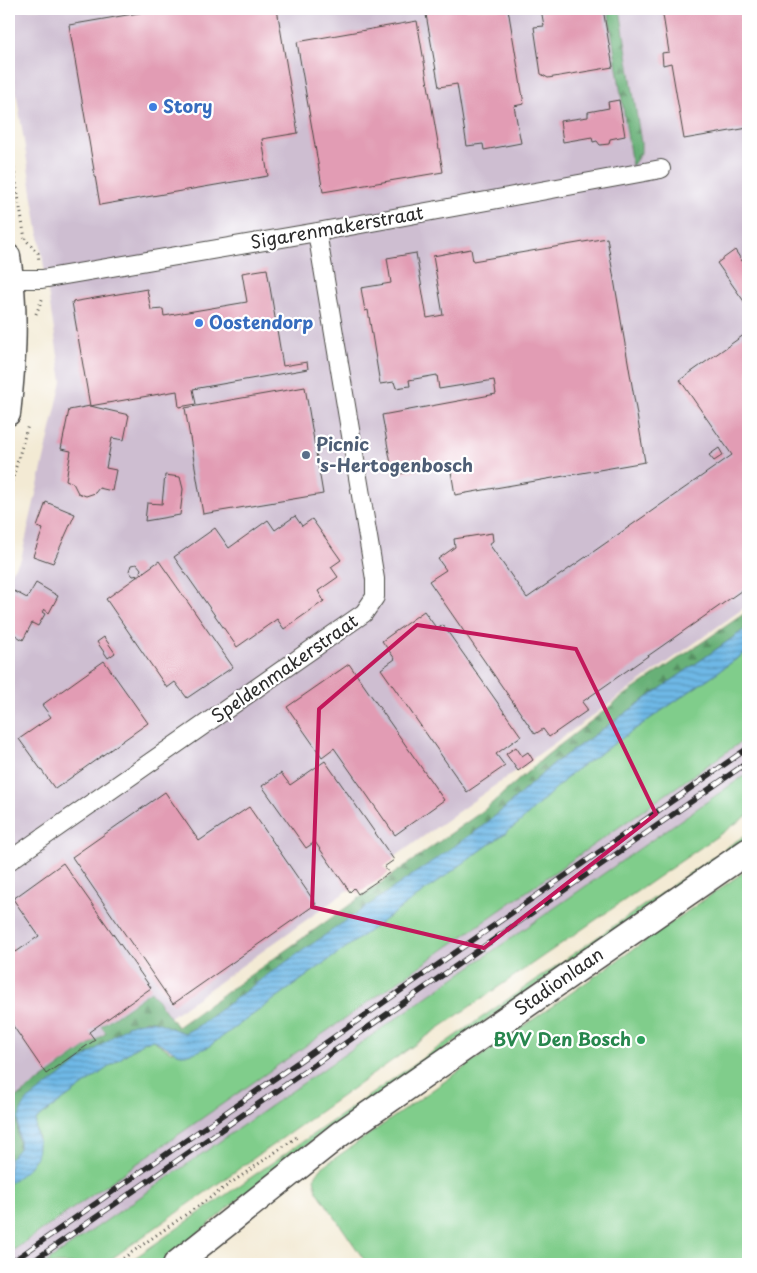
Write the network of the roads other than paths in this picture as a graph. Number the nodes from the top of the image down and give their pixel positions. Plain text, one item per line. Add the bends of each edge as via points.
1 (661, 169) dead end
2 (317, 232) junction
3 (9, 256) edge
4 (12, 279) junction
5 (9, 414) edge
6 (748, 851) edge
7 (9, 861) edge
8 (252, 1204) junction
9 (176, 1264) edge
10 (194, 1264) edge

1 - 2 street, Sigarenmakerstraat
2 - 4 street, Sigarenmakerstraat via 42,279
2 - 7 street, Speldenmakerstraat via 376,579 376,597 364,613
3 - 4 street
4 - 5 street via 16,316 15,364
6 - 8 main road, Stadionlaan via 340,1134
8 - 9 main road, Stadionlaan
8 - 10 main road, Stadionlaan

